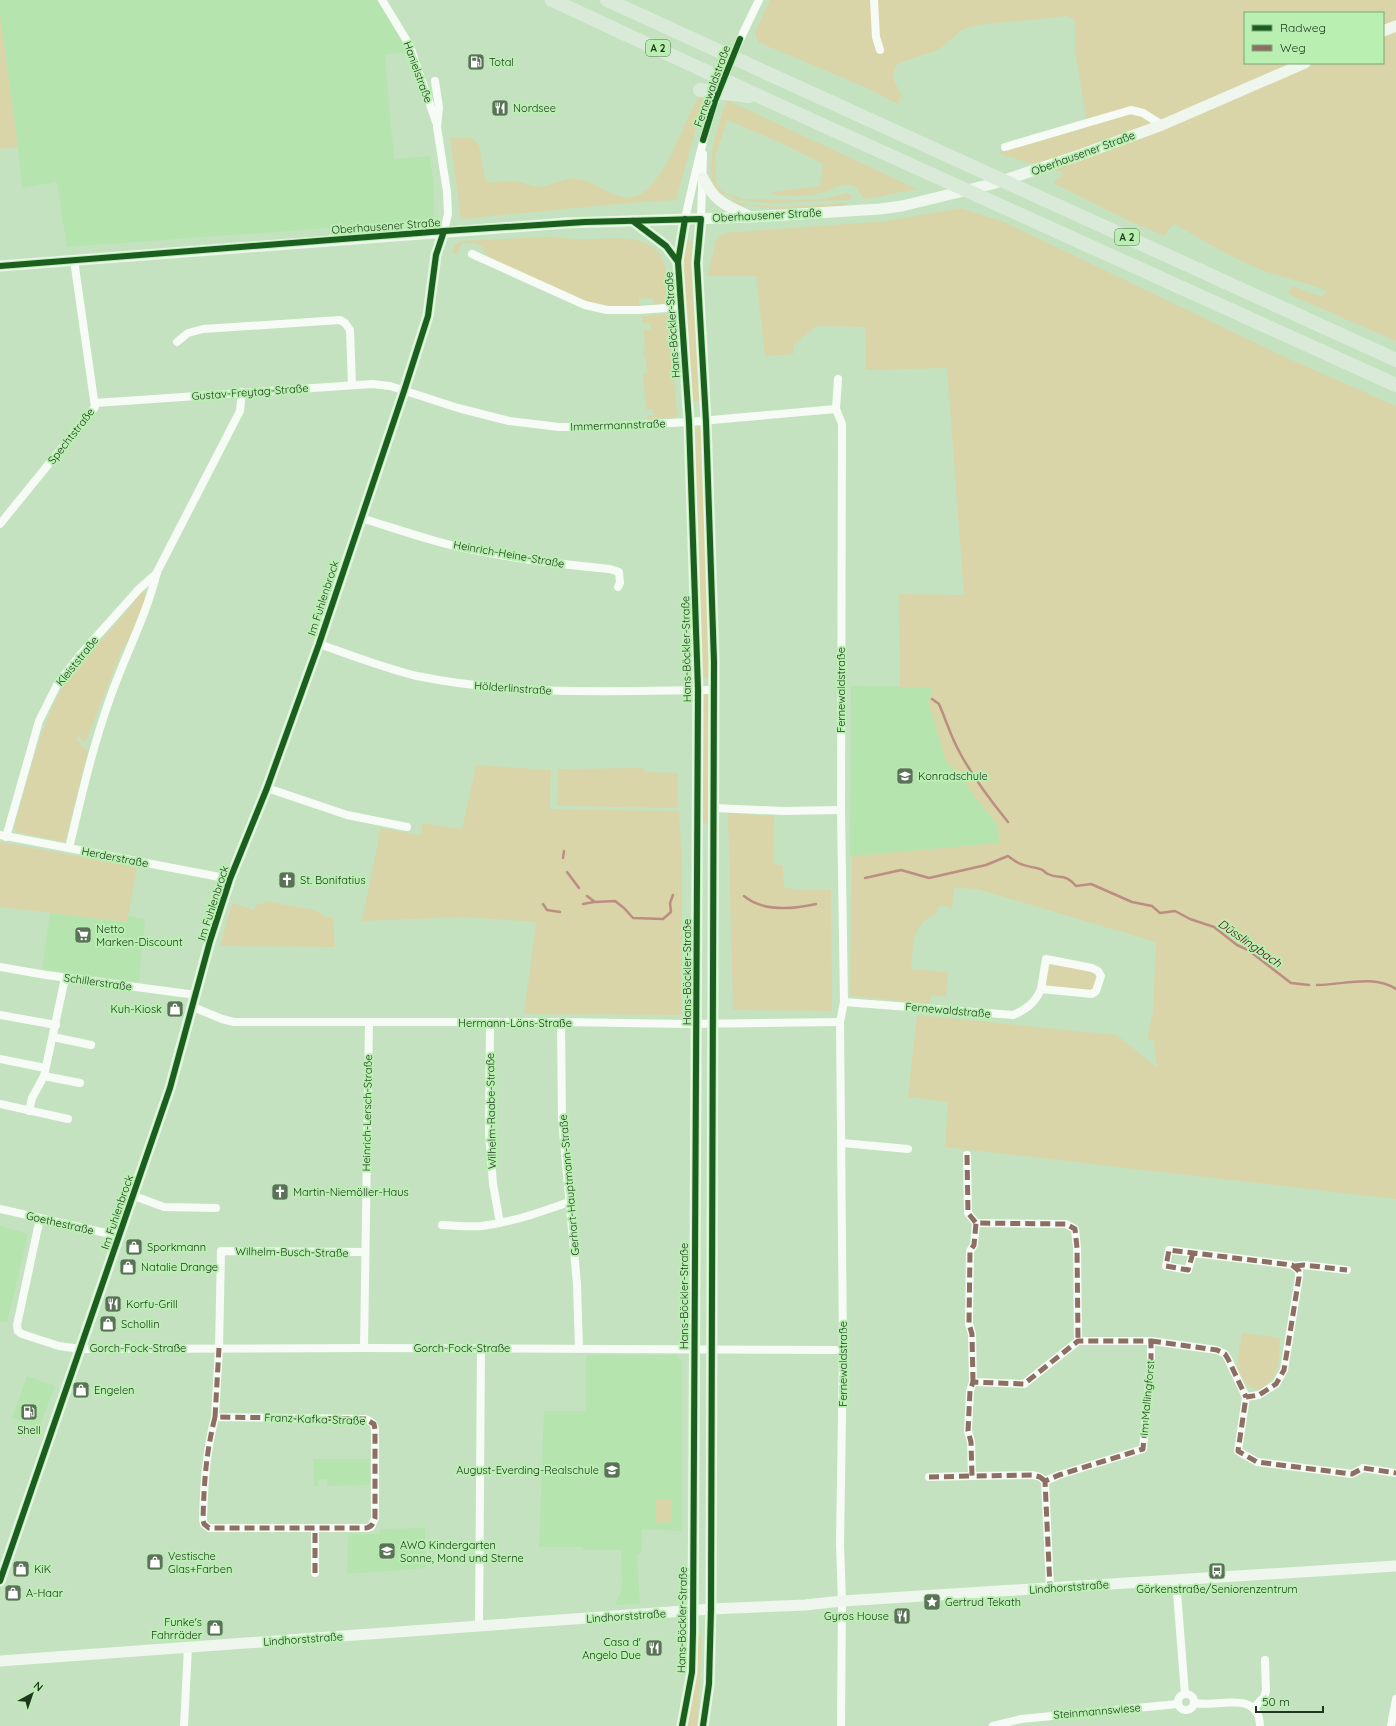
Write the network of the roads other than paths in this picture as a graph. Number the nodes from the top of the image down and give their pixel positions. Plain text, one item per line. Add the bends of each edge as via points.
1 (382, 0) edge
2 (552, 0) edge
3 (607, 0) edge
4 (759, 0) edge
5 (874, 0) edge
6 (622, 4) edge
7 (1396, 26) edge
8 (1384, 31) edge
9 (880, 50) dead end
10 (1303, 64) edge
11 (435, 81) dead end
12 (700, 90) dead end
13 (763, 98) junction
14 (1162, 125) junction
15 (437, 127) junction
16 (703, 140) junction
17 (1006, 147) dead end
18 (703, 178) junction
19 (752, 217) junction
20 (685, 219) junction
21 (701, 219) junction
22 (633, 221) junction
23 (444, 232) junction
24 (472, 254) dead end
25 (74, 260) junction
26 (678, 262) junction
27 (0, 266) edge
28 (680, 307) junction
29 (177, 342) dead end
30 (1396, 360) edge
31 (838, 379) dead end
32 (352, 385) junction
33 (1396, 385) edge
34 (404, 390) junction
35 (242, 392) junction
36 (95, 402) junction
37 (836, 409) junction
38 (706, 421) junction
39 (689, 422) junction
40 (361, 518) junction
41 (0, 524) edge
42 (157, 572) junction
43 (618, 587) dead end
44 (319, 644) junction
45 (698, 690) junction
46 (714, 690) junction
47 (267, 788) junction
48 (714, 808) junction
49 (841, 810) junction
50 (407, 827) dead end
51 (3, 836) edge
52 (69, 848) junction
53 (230, 879) junction
54 (0, 967) edge
55 (65, 978) junction
56 (1041, 989) junction
57 (196, 995) junction
58 (844, 1002) junction
59 (193, 1007) junction
60 (0, 1015) edge
61 (369, 1022) junction
62 (561, 1022) junction
63 (840, 1022) junction
64 (490, 1023) junction
65 (697, 1024) junction
66 (713, 1024) junction
67 (56, 1025) junction
68 (53, 1037) junction
69 (91, 1045) dead end
70 (0, 1059) edge
71 (45, 1072) junction
72 (80, 1083) dead end
73 (0, 1104) edge
74 (29, 1111) junction
75 (68, 1119) dead end
76 (842, 1143) junction
77 (908, 1149) dead end
78 (967, 1155) dead end
79 (134, 1196) junction
80 (569, 1202) junction
81 (216, 1208) dead end
82 (0, 1209) edge
83 (40, 1218) junction
84 (500, 1223) junction
85 (976, 1223) junction
86 (442, 1225) dead end
87 (120, 1236) junction
88 (364, 1252) junction
89 (1193, 1253) dead end
90 (1295, 1266) junction
91 (1347, 1270) dead end
92 (1078, 1341) junction
93 (1151, 1341) junction
94 (220, 1348) junction
95 (364, 1348) junction
96 (481, 1348) junction
97 (81, 1349) junction
98 (579, 1349) junction
99 (694, 1349) junction
100 (711, 1350) junction
101 (843, 1350) junction
102 (973, 1382) junction
103 (1246, 1397) junction
104 (215, 1417) junction
105 (1396, 1473) edge
106 (972, 1476) junction
107 (929, 1477) dead end
108 (1046, 1481) junction
109 (315, 1529) junction
110 (1396, 1566) edge
111 (315, 1573) dead end
112 (1176, 1580) junction
113 (0, 1581) edge
114 (1050, 1588) junction
115 (842, 1601) junction
116 (711, 1609) junction
117 (693, 1611) junction
118 (479, 1626) junction
119 (188, 1648) junction
120 (1265, 1660) dead end
121 (0, 1661) edge
122 (1185, 1694) junction
123 (1396, 1699) edge
124 (1194, 1703) junction
125 (1178, 1704) junction
126 (1254, 1708) junction
127 (184, 1726) edge
128 (682, 1726) edge
129 (703, 1726) edge
130 (841, 1726) edge
131 (993, 1726) edge
132 (1260, 1726) edge
133 (1391, 1726) edge

1 - 15 street, Hanielstraße via 410,46
2 - 13 highway, A 2
3 - 6 highway, A 2
4 - 16 street, Fernewaldstraße via 715,101
5 - 9 street via 876,37
6 - 30 highway, A 2
7 - 8 main road
10 - 14 main road, Oberhausener Straße
11 - 15 street, Hanielstraße via 439,107
12 - 13 highway
13 - 33 highway, A 2
14 - 17 street via 1143,113 1131,110
14 - 19 main road, Oberhausener Straße via 992,184 917,203 880,209
15 - 23 street, Hanielstraße via 447,192 448,214
16 - 18 street, Fernewaldstraße
16 - 20 street, Fernewaldstraße
18 - 19 main road via 717,199
18 - 21 street, Fernewaldstraße
19 - 21 main road, Oberhausener Straße
20 - 21 main road, Oberhausener Straße
20 - 22 main road, Oberhausener Straße
20 - 26 main road, Hans-Böckler-Straße
21 - 38 main road via 697,263
22 - 23 main road, Oberhausener Straße
22 - 26 main road via 666,246
23 - 25 main road, Oberhausener Straße
23 - 34 main road, Im Fuhlenbrock via 436,255 428,316
24 - 28 street via 585,305 607,310
25 - 27 main road, Oberhausener Straße
25 - 36 street, Spechtstraße
26 - 28 main road, Hans-Böckler-Straße
28 - 39 main road, Hans-Böckler-Straße
29 - 32 street via 188,333 203,329 340,320 350,330
31 - 37 street, Fernewaldstraße
32 - 34 street, Gustav-Freytag-Straße via 382,385
32 - 35 street, Gustav-Freytag-Straße
34 - 39 street, Immermannstraße via 484,415 524,424 589,427
34 - 40 main road, Im Fuhlenbrock
35 - 36 street, Gustav-Freytag-Straße
35 - 42 street, Kleiststraße via 240,411
36 - 41 street, Spechtstraße via 93,411
37 - 38 street, Immermannstraße
37 - 49 street, Fernewaldstraße via 842,424
38 - 39 street, Immermannstraße
38 - 46 main road
39 - 45 main road, Hans-Böckler-Straße
40 - 43 street, Heinrich-Heine-Straße via 478,551 543,562 610,569 619,572
40 - 44 main road, Im Fuhlenbrock
42 - 51 street, Kleiststraße via 96,637 58,683 39,721
42 - 52 street, Kleiststraße via 151,597 120,669 98,734 87,769
44 - 45 street, Hölderlinstraße via 401,672 470,685 534,690
44 - 47 main road, Im Fuhlenbrock
45 - 46 street, Hölderlinstraße
45 - 65 main road, Hans-Böckler-Straße
46 - 48 main road
47 - 50 street via 347,815
47 - 53 main road, Im Fuhlenbrock
48 - 49 street
48 - 66 main road
49 - 58 street, Fernewaldstraße
51 - 52 street, Herderstraße
52 - 53 street, Herderstraße
53 - 57 main road, Im Fuhlenbrock
54 - 55 street, Schillerstraße
55 - 57 street, Schillerstraße
55 - 67 street
56 - 56 street, Fernewaldstraße via 1046,959 1092,968 1101,976 1096,991 1092,994
56 - 58 street, Fernewaldstraße via 1028,1009 1013,1016
57 - 59 main road, Im Fuhlenbrock
58 - 63 street, Fernewaldstraße
59 - 61 street, Hermann-Löns-Straße via 234,1022
59 - 79 main road, Im Fuhlenbrock via 173,1080
60 - 67 street
61 - 64 street, Hermann-Löns-Straße
61 - 88 street, Heinrich-Lersch-Straße
62 - 64 street, Hermann-Löns-Straße
62 - 65 street, Hermann-Löns-Straße
62 - 80 street, Gerhart-Hauptmann-Straße via 562,1120
63 - 66 street, Hermann-Löns-Straße
63 - 76 street, Fernewaldstraße
64 - 84 street, Wilhelm-Raabe-Straße via 490,1135 493,1184
65 - 66 street, Hermann-Löns-Straße
65 - 99 main road, Hans-Böckler-Straße
66 - 100 main road
67 - 68 street
68 - 69 street
68 - 71 street
70 - 71 street
71 - 72 street
71 - 74 street via 32,1098
73 - 74 street
74 - 75 street
76 - 77 street
76 - 101 street, Fernewaldstraße
78 - 85 street via 968,1213
79 - 81 street via 164,1207
79 - 87 main road, Im Fuhlenbrock
80 - 84 street
80 - 98 street, Gerhart-Hauptmann-Straße via 577,1284
82 - 83 street, Goethestraße
83 - 87 street, Goethestraße
83 - 97 street via 17,1325 18,1331 59,1346
84 - 86 street via 481,1226
85 - 92 street via 1066,1224 1075,1229
85 - 102 street via 974,1245 970,1251 969,1324 972,1334
87 - 97 main road, Im Fuhlenbrock
88 - 94 street, Wilhelm-Busch-Straße via 220,1251
88 - 95 street, Heinrich-Lersch-Straße
89 - 90 street
90 - 91 street via 1304,1264
90 - 103 street via 1299,1271 1299,1277 1284,1370 1276,1384 1260,1395
92 - 93 street
92 - 102 street via 1024,1384
93 - 103 street via 1217,1350 1225,1354
93 - 108 street, Im Mallingforst via 1142,1449
94 - 95 street, Gorch-Fock-Straße
94 - 97 street, Gorch-Fock-Straße
94 - 104 street, Franz-Kafka-Straße
95 - 96 street, Gorch-Fock-Straße
96 - 98 street, Gorch-Fock-Straße
96 - 118 street
97 - 113 main road, Im Fuhlenbrock
98 - 99 street, Gorch-Fock-Straße
99 - 100 street, Gorch-Fock-Straße
99 - 117 main road, Hans-Böckler-Straße
100 - 101 street, Gorch-Fock-Straße
100 - 116 main road
101 - 115 street, Fernewaldstraße via 840,1544
102 - 106 street via 970,1391 968,1431 971,1442
103 - 105 street via 1238,1451 1257,1462 1352,1474 1362,1468
104 - 109 street, Franz-Kafka-Straße via 204,1474 204,1524 209,1528
104 - 109 street, Franz-Kafka-Straße via 365,1419 374,1424 374,1523 366,1528
106 - 107 street
106 - 108 street via 1032,1475
108 - 114 street
109 - 111 street
110 - 112 main road, Lindhorststraße
112 - 114 main road, Lindhorststraße
112 - 122 street
114 - 115 main road, Lindhorststraße
115 - 116 main road, Lindhorststraße
115 - 130 street, Fernewaldstraße
116 - 117 main road, Lindhorststraße
116 - 129 main road via 709,1684
117 - 118 main road, Lindhorststraße
117 - 128 main road, Hans-Böckler-Straße via 692,1672
118 - 119 main road, Lindhorststraße
119 - 121 main road, Lindhorststraße
119 - 127 street
120 - 126 street via 1266,1691
122 - 124 street via 1192,1696
122 - 125 street via 1180,1696
123 - 133 street
124 - 125 street, Steinmannswiese via 1188,1710 1182,1709
124 - 126 street, Steinmannswiese via 1241,1702
125 - 131 street, Steinmannswiese via 1021,1719
126 - 132 street via 1260,1719

